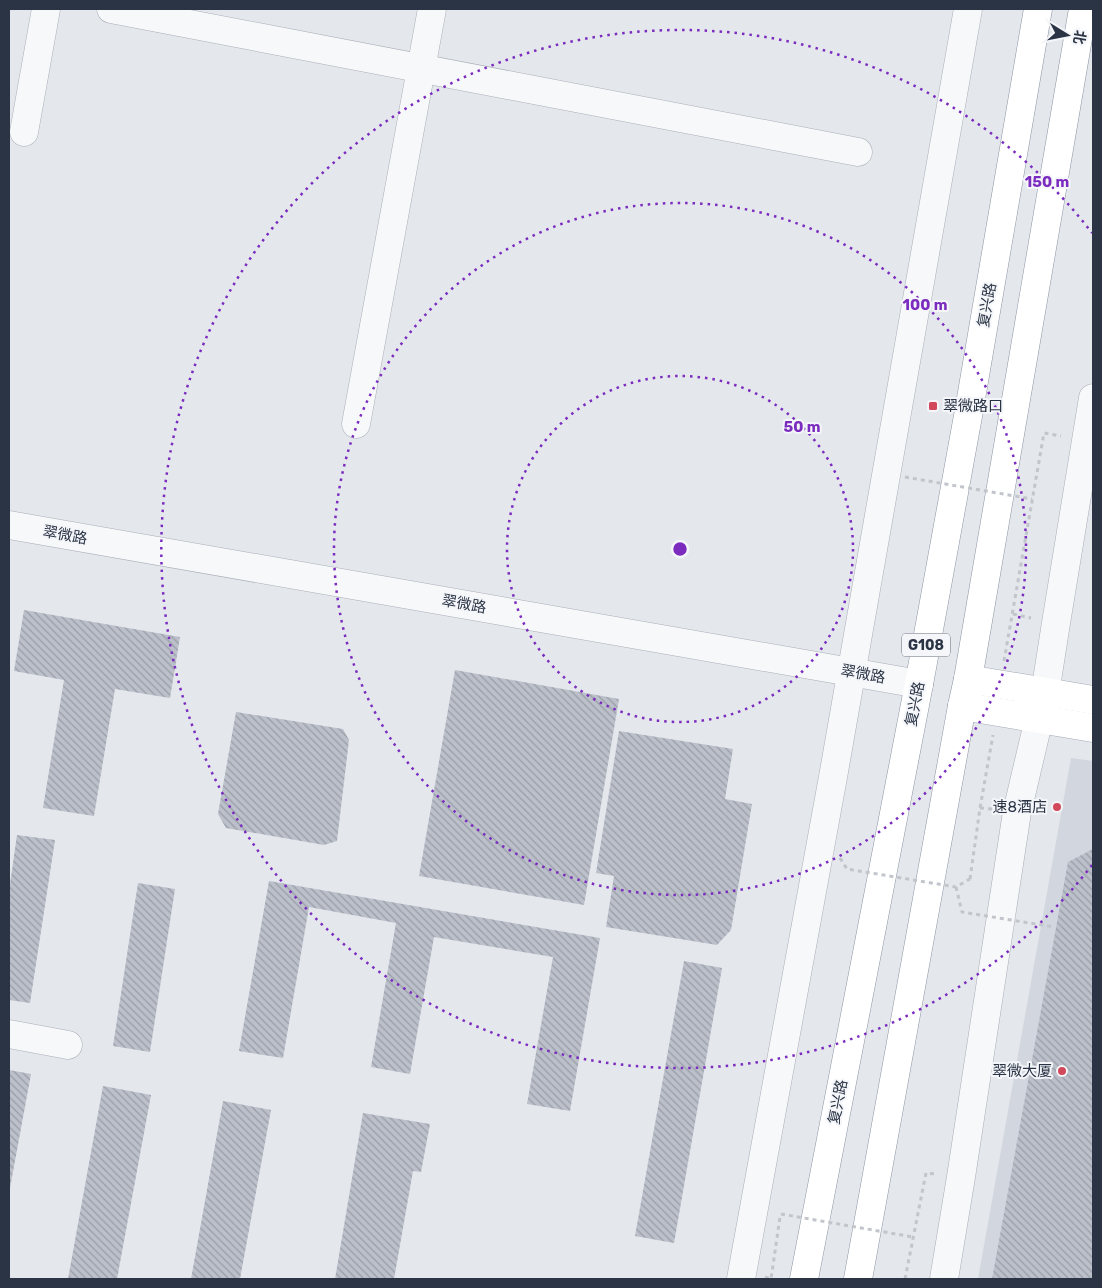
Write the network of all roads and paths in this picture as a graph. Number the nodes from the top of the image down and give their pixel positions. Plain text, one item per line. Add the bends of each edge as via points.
1 (46, 9) edge
2 (110, 9) edge
3 (432, 9) edge
4 (968, 9) edge
5 (1038, 9) edge
6 (1083, 9) edge
7 (420, 68) junction
8 (24, 132) dead end
9 (858, 152) dead end
10 (1093, 398) edge
11 (356, 424) dead end
12 (1044, 434) dead end
13 (905, 476) dead end
14 (1032, 499) junction
15 (9, 525) edge
16 (851, 672) junction
17 (968, 679) junction
18 (919, 684) junction
19 (1000, 684) junction
20 (1046, 693) junction
21 (1093, 700) edge
22 (962, 706) junction
23 (996, 712) junction
24 (1038, 719) junction
25 (1093, 728) edge
26 (840, 858) dead end
27 (956, 887) junction
28 (1054, 927) dead end
29 (9, 1034) edge
30 (68, 1045) dead end
31 (926, 1173) dead end
32 (913, 1237) junction
33 (741, 1279) edge
34 (771, 1279) edge
35 (804, 1279) edge
36 (858, 1279) edge
37 (905, 1279) edge
38 (944, 1279) edge

1 - 8 street
2 - 7 street
3 - 7 street
4 - 16 street
5 - 18 main road, 复兴路 / G108
6 - 17 main road, G108
7 - 9 street
7 - 11 street
10 - 20 street
12 - 14 path
13 - 14 path, bridge
14 - 19 path
15 - 16 street, 翠微路
16 - 18 street, 翠微路
16 - 33 street
17 - 19 main road
17 - 22 main road, G108
18 - 35 main road, 复兴路 / G108
19 - 20 main road
20 - 21 main road
20 - 24 street
22 - 23 main road
22 - 36 main road, G108
23 - 24 main road
23 - 27 path, bridge via 970,879
24 - 25 main road
24 - 38 street via 1017,812
26 - 27 path, bridge via 847,869
27 - 28 path, bridge via 962,912
29 - 30 street
31 - 32 path
32 - 34 path, bridge via 781,1214
32 - 37 path

